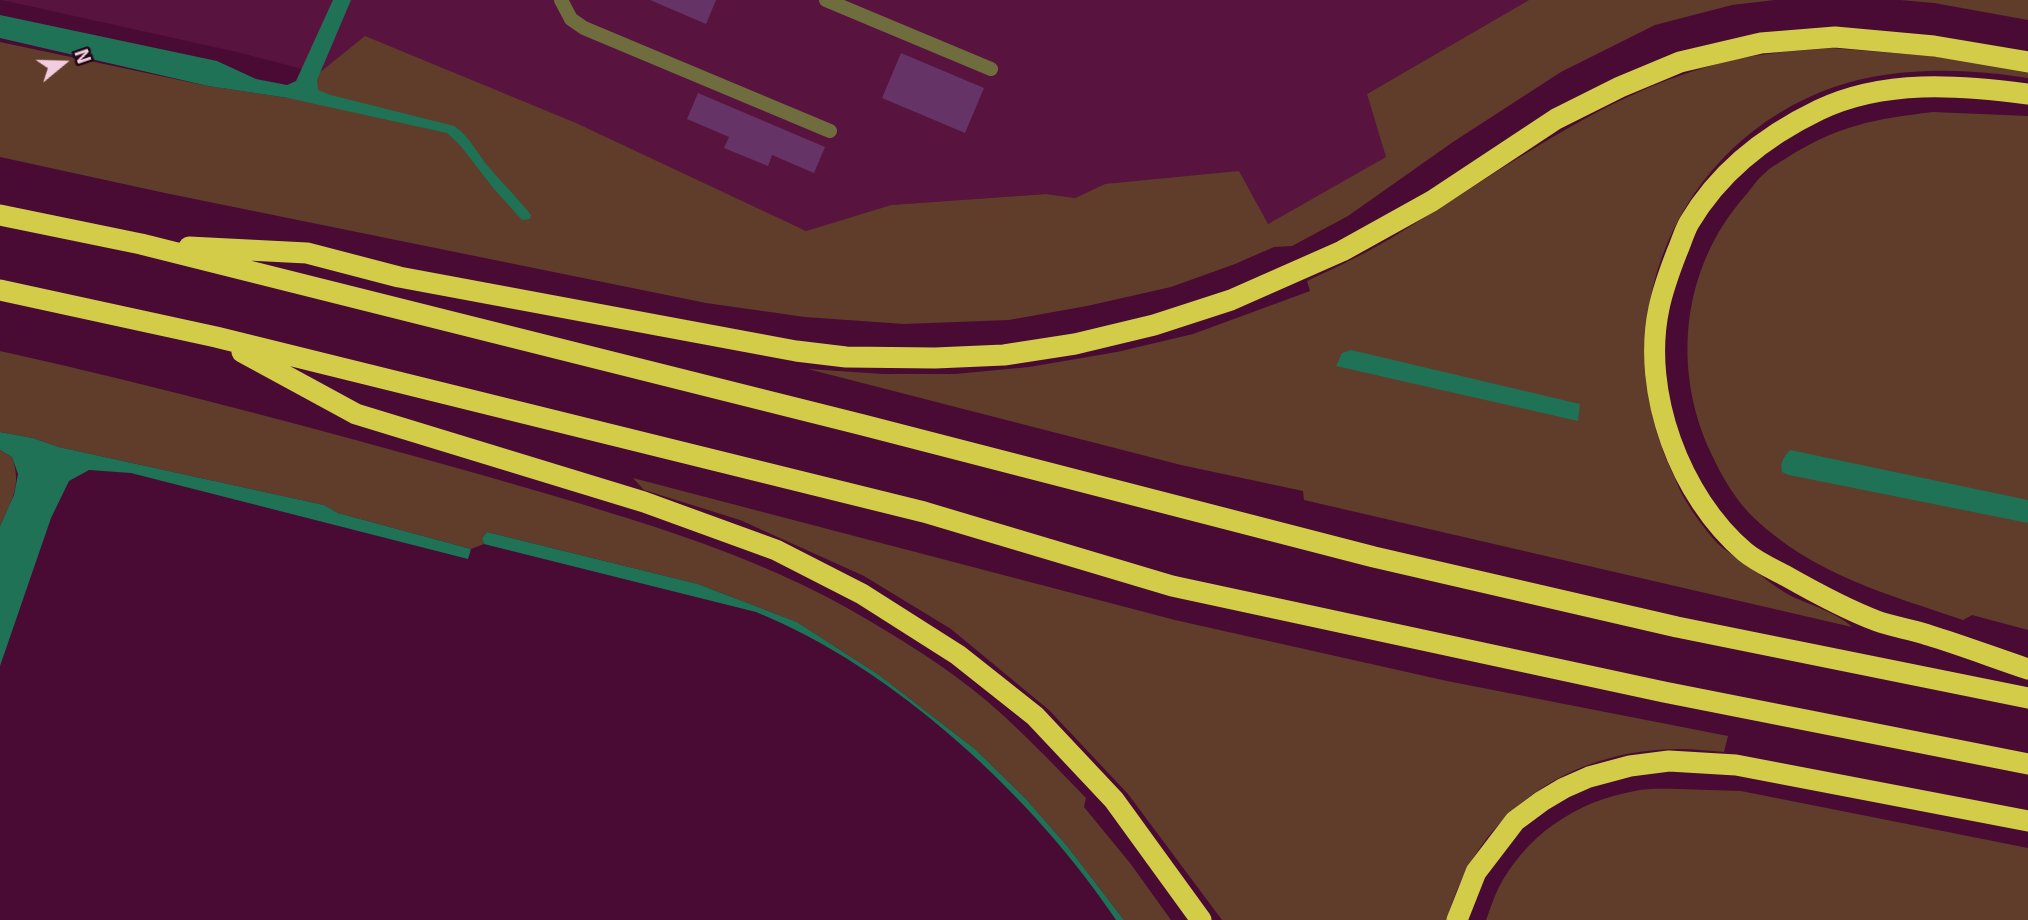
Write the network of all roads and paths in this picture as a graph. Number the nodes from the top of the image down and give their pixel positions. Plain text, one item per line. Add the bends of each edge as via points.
1 (562, 0) edge
2 (826, 0) edge
3 (2028, 62) edge
4 (991, 69) dead end
5 (2028, 94) edge
6 (830, 131) dead end
7 (0, 215) edge
8 (141, 244) junction
9 (0, 290) edge
10 (216, 337) junction
11 (2028, 669) edge
12 (2028, 698) edge
13 (2028, 764) edge
14 (2028, 821) edge
15 (1201, 920) edge
16 (1457, 920) edge

1 - 6 lane via 571,19 584,28
2 - 4 lane
3 - 8 highway via 1934,46 1835,37 1761,43 1680,62 1556,119 1432,201 1342,251 1231,299 1154,325 1004,355 935,358 796,351 399,277 307,253
5 - 11 highway via 1939,86 1893,90 1821,109 1771,136 1728,172 1689,223 1659,309 1656,348 1658,384 1671,444 1708,513 1747,554 1839,605 1878,621
7 - 8 highway
8 - 12 highway via 1374,558 1677,627
9 - 10 highway
10 - 13 highway via 923,512 1172,586 1664,692
10 - 15 highway via 356,414 644,502 776,550 862,594 958,655 1035,716 1114,800
14 - 16 highway via 1735,765 1669,761 1630,766 1564,788 1515,821 1476,872

